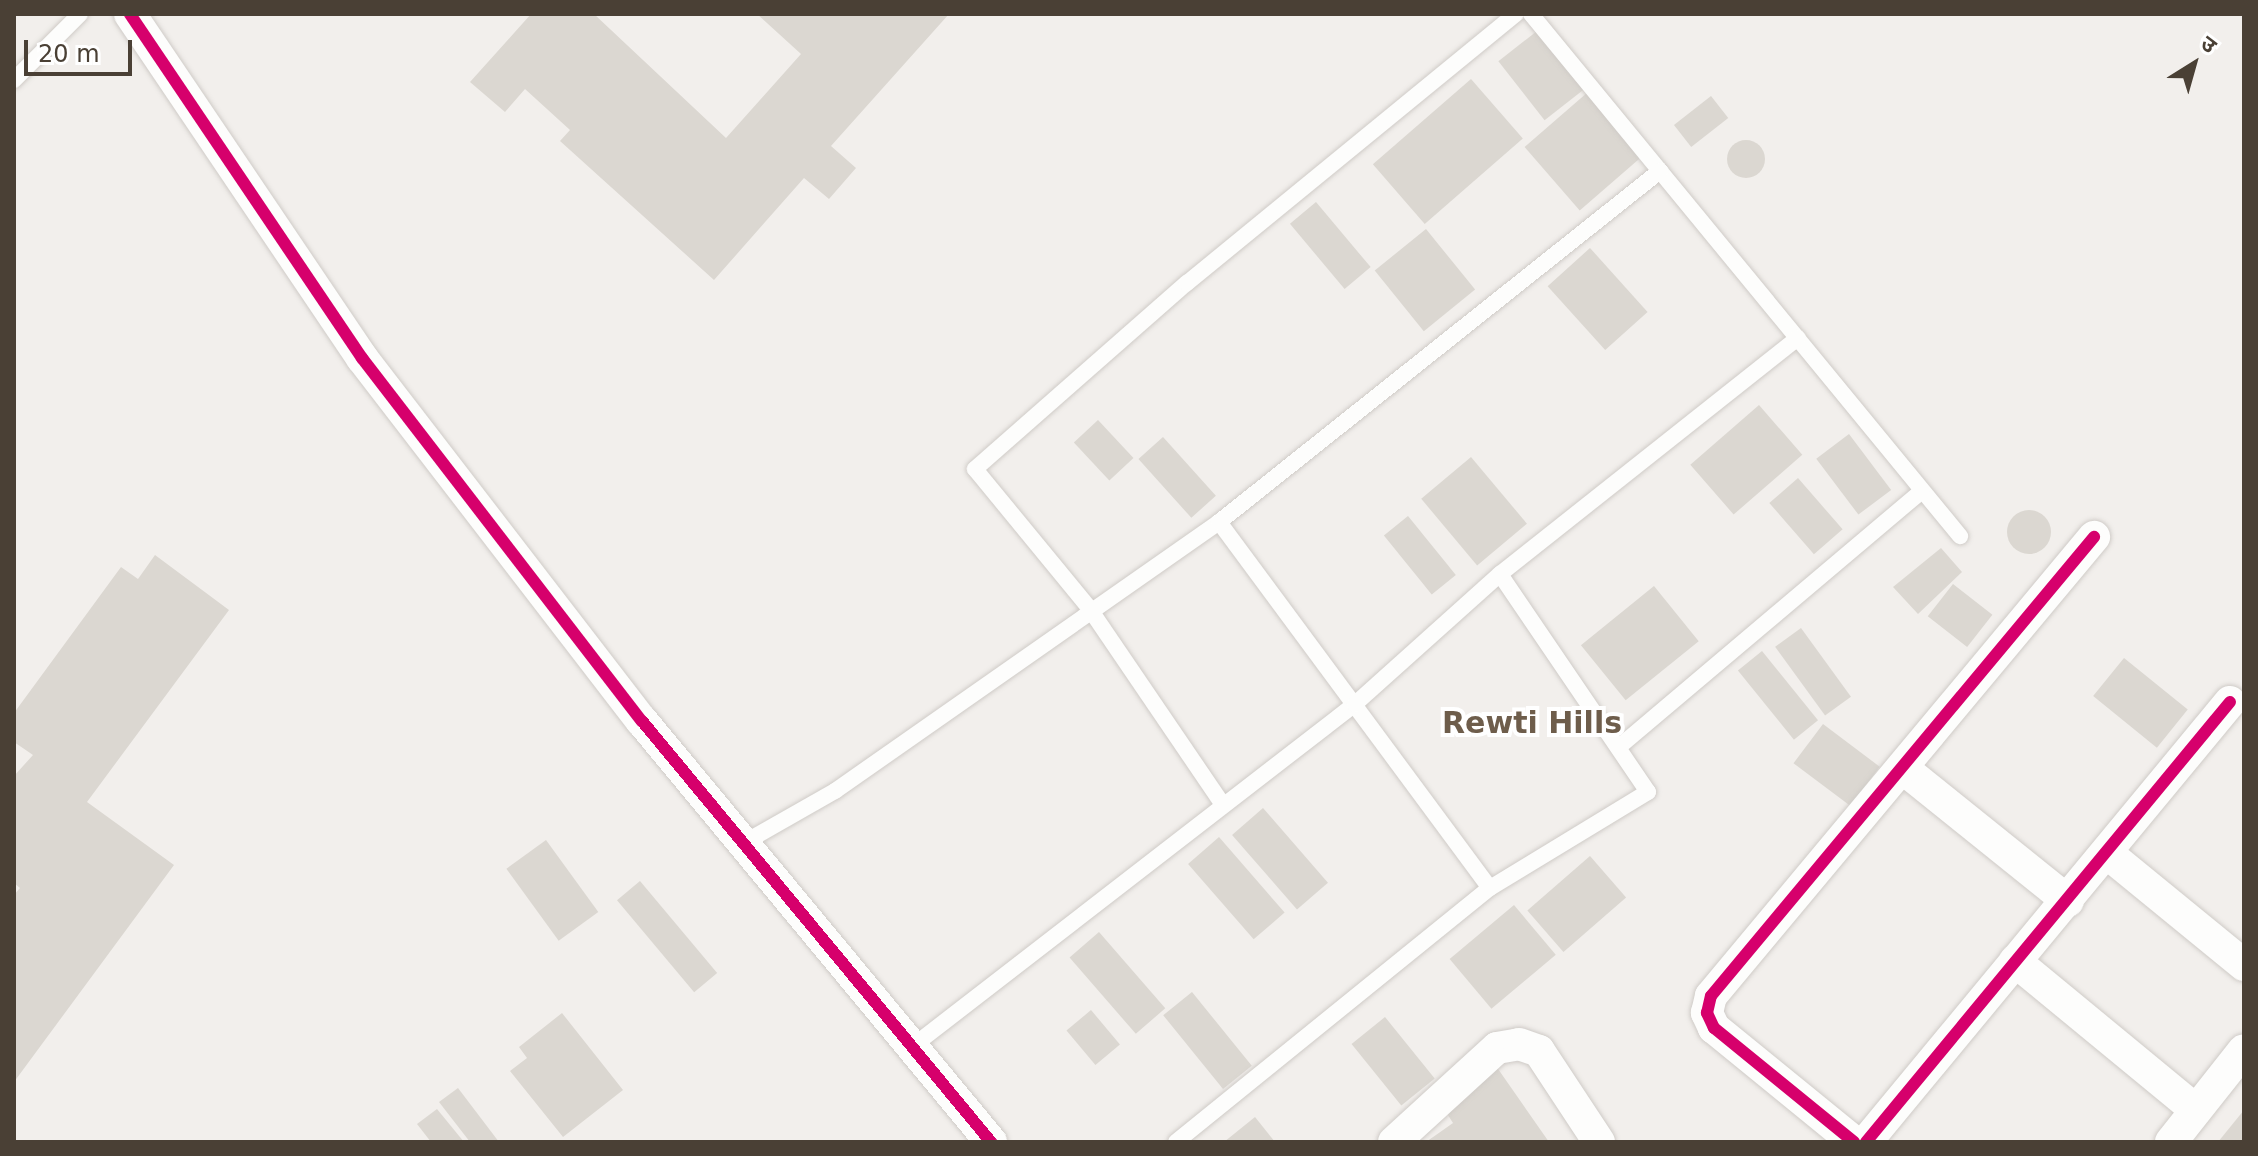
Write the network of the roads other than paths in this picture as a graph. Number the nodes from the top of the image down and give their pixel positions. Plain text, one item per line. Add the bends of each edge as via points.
1 (80, 14) edge
2 (130, 14) edge
3 (1516, 14) edge
4 (1531, 14) edge
5 (14, 80) edge
6 (1660, 171) junction
7 (1798, 338) junction
8 (1922, 491) junction
9 (1219, 522) junction
10 (1960, 536) dead end
11 (2094, 537) dead end
12 (1500, 574) junction
13 (1090, 609) junction
14 (2230, 702) dead end
15 (1355, 704) junction
16 (1620, 746) junction
17 (1905, 770) junction
18 (1221, 802) junction
19 (747, 841) junction
20 (2107, 853) junction
21 (1490, 888) junction
22 (2068, 901) junction
23 (2015, 961) junction
24 (2244, 965) edge
25 (913, 1046) junction
26 (2244, 1050) edge
27 (2196, 1110) junction
28 (991, 1142) edge
29 (1176, 1142) edge
30 (1394, 1142) edge
31 (1599, 1142) edge
32 (1854, 1142) edge
33 (1866, 1142) edge
34 (2171, 1142) edge

1 - 5 lane
2 - 19 street via 362,358 642,721
3 - 13 lane via 1187,283 975,469
4 - 6 lane
6 - 7 lane
6 - 9 lane
7 - 8 lane
7 - 12 lane
8 - 10 lane
8 - 16 lane
9 - 13 lane
9 - 15 lane
11 - 17 street
12 - 15 lane
12 - 16 lane
13 - 18 lane
13 - 19 lane via 835,791
14 - 20 street
15 - 18 lane
15 - 21 lane
16 - 21 lane via 1648,792
17 - 22 street
17 - 32 street via 1711,996 1707,1013 1714,1028
18 - 25 lane
19 - 25 street
20 - 22 street
20 - 24 street
21 - 29 lane
22 - 23 street
23 - 27 street
23 - 33 street
25 - 28 street
26 - 27 street
27 - 34 street
30 - 31 street via 1497,1048 1519,1044 1539,1051

